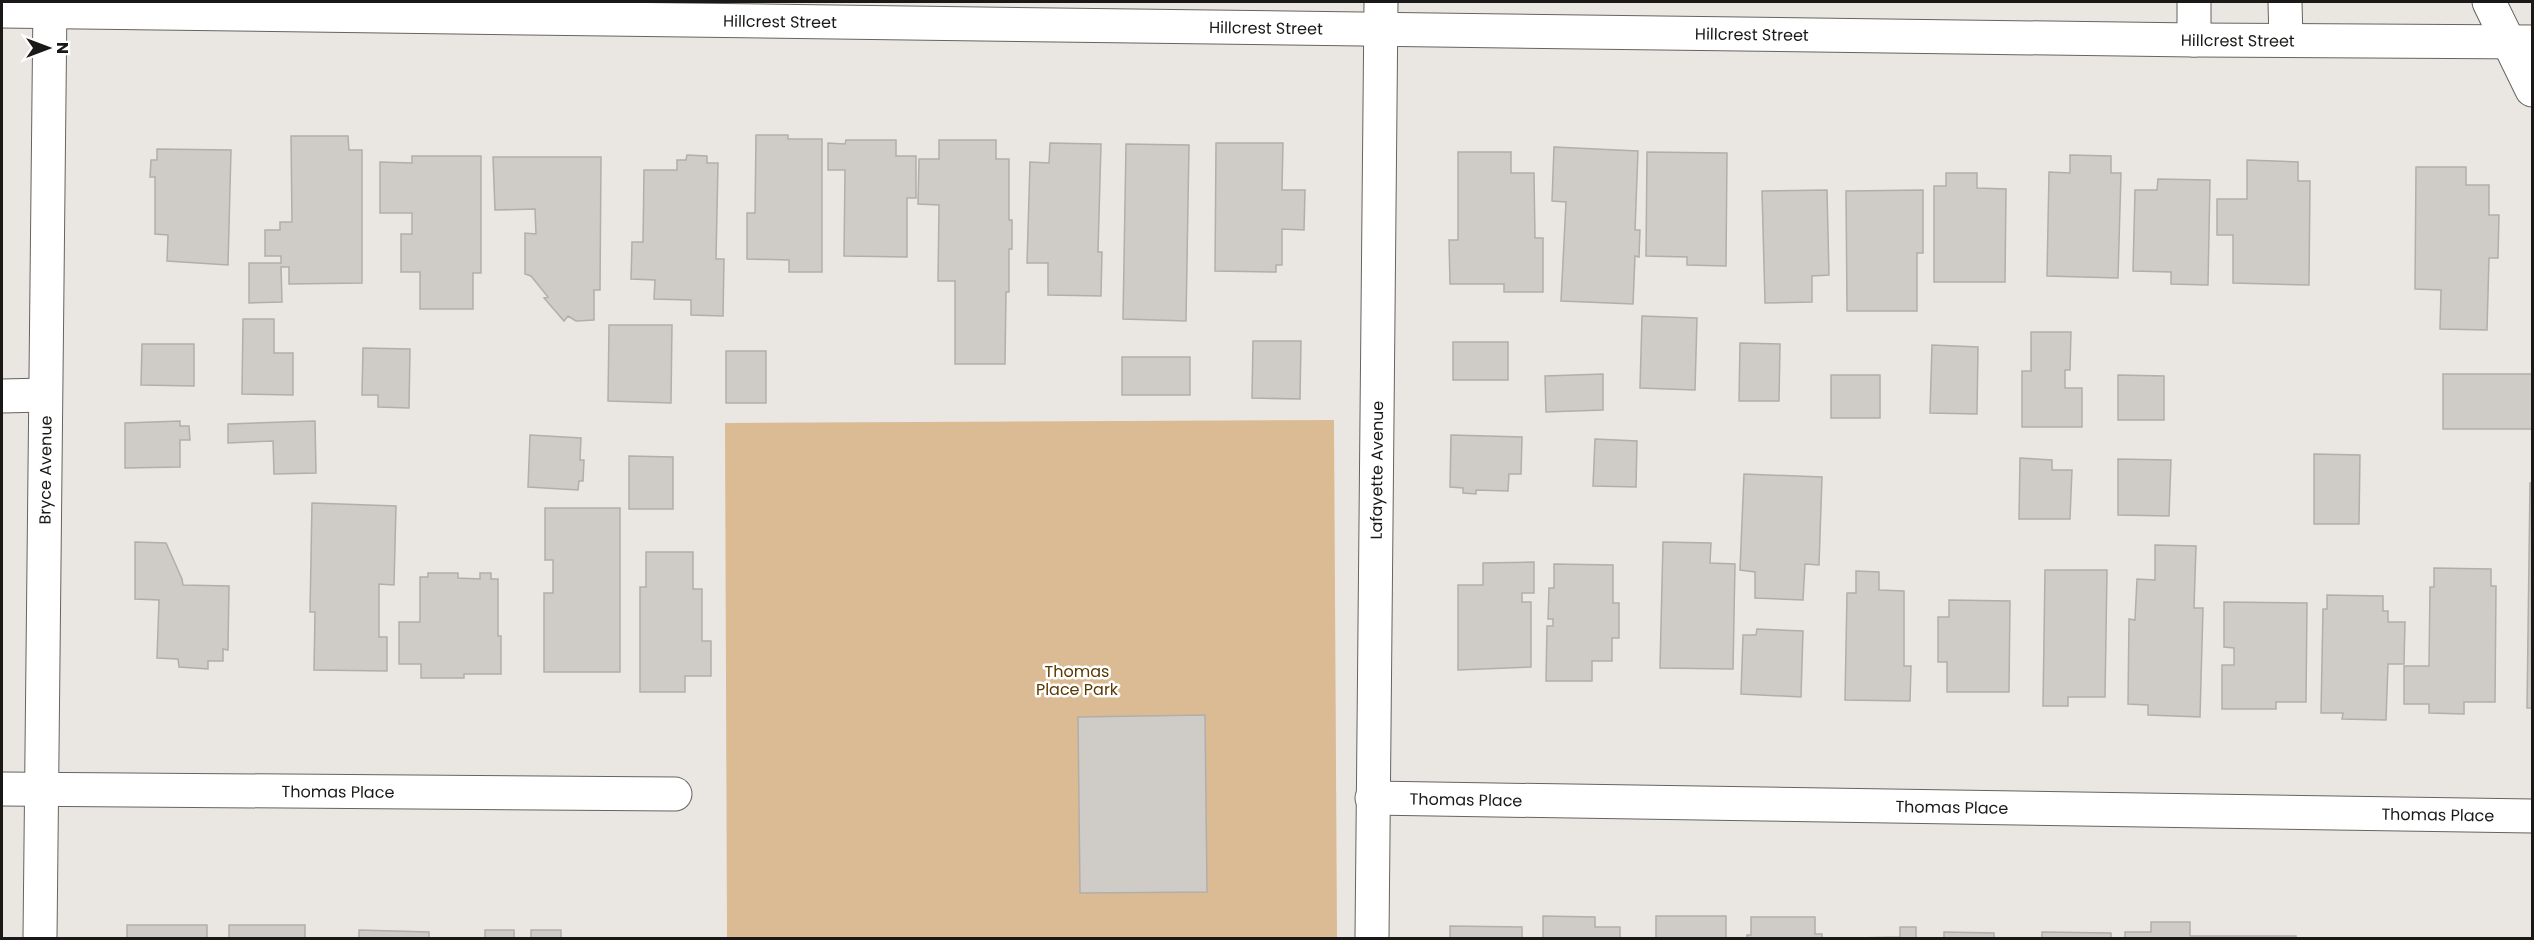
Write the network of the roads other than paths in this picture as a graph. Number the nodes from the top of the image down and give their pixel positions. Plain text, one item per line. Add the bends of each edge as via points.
1 (2194, 2) edge
2 (2285, 2) edge
3 (2489, 2) edge
4 (50, 6) edge
5 (2, 11) edge
6 (1381, 15) edge
7 (2194, 40) junction
8 (2286, 40) junction
9 (2521, 42) edge
10 (2532, 90) edge
11 (45, 395) junction
12 (2, 396) edge
13 (2, 789) edge
14 (41, 789) junction
15 (675, 794) dead end
16 (1372, 798) junction
17 (2532, 816) edge
18 (40, 939) edge
19 (1372, 939) edge

1 - 7 street
2 - 8 street
3 - 9 street
4 - 5 street, Hillcrest Street
4 - 6 street, Hillcrest Street
4 - 11 street, Bryce Avenue
6 - 7 street, Hillcrest Street
6 - 16 street, Lafayette Avenue
7 - 8 street, Hillcrest Street
8 - 9 street, Hillcrest Street
9 - 10 street
11 - 12 street
11 - 14 street, Bryce Avenue
13 - 14 street, Thomas Place
14 - 15 street, Thomas Place
14 - 18 street, Bryce Avenue
16 - 17 street, Thomas Place
16 - 19 street, Lafayette Avenue

